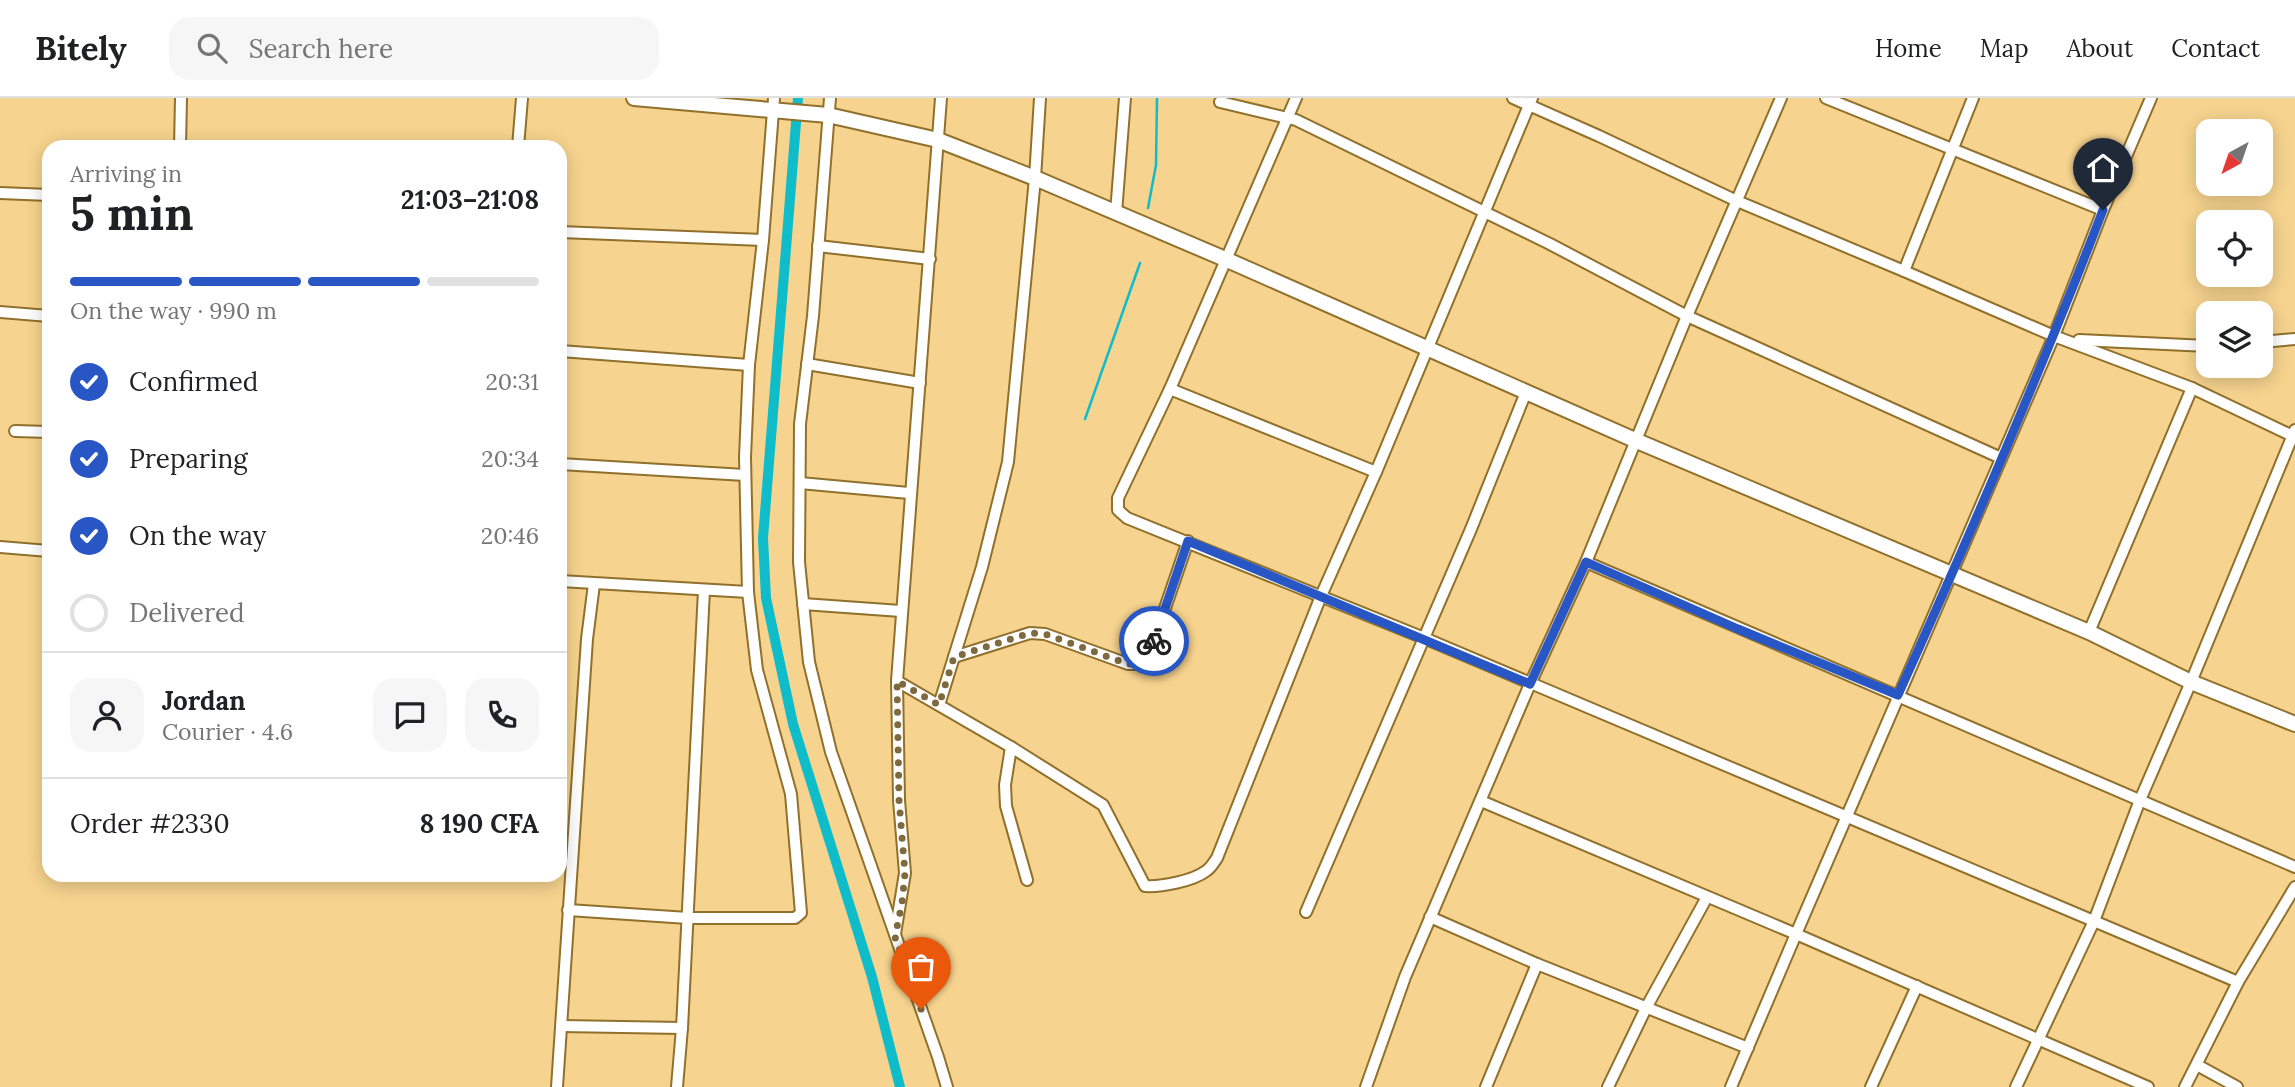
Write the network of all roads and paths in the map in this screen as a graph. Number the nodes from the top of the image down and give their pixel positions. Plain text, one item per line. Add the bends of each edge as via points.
1 (181, 98) edge
2 (522, 98) edge
3 (634, 98) edge
4 (830, 98) edge
5 (940, 98) edge
6 (1040, 98) edge
7 (1125, 98) edge
8 (1296, 98) edge
9 (1513, 98) edge
10 (1781, 98) edge
11 (1826, 98) edge
12 (1973, 98) edge
13 (2151, 98) edge
14 (1220, 102) dead end
15 (1531, 102) edge
16 (778, 105) edge
17 (822, 114) junction
18 (1288, 116) junction
19 (180, 140) edge
20 (519, 140) edge
21 (938, 140) junction
22 (1953, 150) junction
23 (1035, 178) junction
24 (0, 193) edge
25 (42, 195) edge
26 (1737, 201) junction
27 (2103, 210) junction
28 (1485, 212) junction
29 (1116, 213) junction
30 (567, 232) edge
31 (763, 240) junction
32 (818, 246) junction
33 (930, 259) junction
34 (1225, 259) junction
35 (1904, 271) junction
36 (0, 312) edge
37 (42, 315) edge
38 (1687, 316) junction
39 (2054, 337) junction
40 (2295, 339) edge
41 (2273, 341) edge
42 (2196, 347) edge
43 (1427, 349) junction
44 (567, 352) edge
45 (807, 364) junction
46 (749, 365) junction
47 (920, 383) junction
48 (2192, 388) junction
49 (1170, 389) junction
50 (1526, 392) junction
51 (15, 431) dead end
52 (42, 432) edge
53 (2294, 434) edge
54 (1637, 440) junction
55 (2001, 458) junction
56 (567, 464) edge
57 (1376, 472) junction
58 (745, 475) junction
59 (800, 483) junction
60 (909, 493) junction
61 (1188, 541) junction
62 (0, 547) edge
63 (42, 550) edge
64 (1586, 562) junction
65 (1953, 574) junction
66 (567, 582) edge
67 (594, 584) junction
68 (704, 590) junction
69 (748, 592) junction
70 (1321, 596) junction
71 (803, 604) junction
72 (901, 611) junction
73 (2089, 632) junction
74 (1424, 639) junction
75 (954, 657) junction
76 (897, 681) junction
77 (2192, 682) junction
78 (1530, 684) junction
79 (1898, 695) junction
80 (939, 705) junction
81 (2295, 724) edge
82 (1011, 747) junction
83 (2140, 800) junction
84 (1481, 801) junction
85 (1846, 816) junction
86 (2295, 867) edge
87 (1027, 880) dead end
88 (2295, 887) edge
89 (1707, 897) junction
90 (568, 910) junction
91 (1306, 912) dead end
92 (1430, 917) junction
93 (688, 918) junction
94 (2094, 921) junction
95 (1796, 933) junction
96 (895, 937) junction
97 (1536, 964) junction
98 (2238, 982) junction
99 (1917, 986) junction
100 (1646, 1008) junction
101 (561, 1026) junction
102 (682, 1028) junction
103 (2036, 1040) junction
104 (1748, 1048) junction
105 (2197, 1065) junction
106 (557, 1087) edge
107 (677, 1087) edge
108 (947, 1087) edge
109 (1366, 1087) edge
110 (1486, 1087) edge
111 (1608, 1087) edge
112 (1731, 1087) edge
113 (1871, 1087) edge
114 (2016, 1087) edge
115 (2148, 1087) edge
116 (2185, 1087) edge
117 (2237, 1087) edge

1 - 19 street
2 - 20 street
3 - 16 street
4 - 17 street
5 - 21 street
6 - 23 street
7 - 29 street
8 - 18 street
9 - 15 street
10 - 26 street
11 - 22 street
12 - 22 street
13 - 27 street
14 - 18 street
15 - 26 street
15 - 28 street
16 - 17 street
16 - 31 street
17 - 21 street
17 - 32 street
18 - 28 street
18 - 34 street
21 - 23 street
21 - 33 street
22 - 27 street
22 - 35 street
23 - 29 street
23 - 75 street via 1007,462
24 - 25 street
26 - 35 street
26 - 38 street
27 - 39 street
28 - 38 street
28 - 43 street
29 - 34 street
30 - 31 street
31 - 46 street
32 - 33 street
32 - 45 street
33 - 47 street
34 - 43 street
34 - 49 street
35 - 39 street
36 - 37 street
38 - 54 street
38 - 55 street
39 - 42 street
39 - 48 street
39 - 55 street
40 - 41 street
43 - 50 street
43 - 57 street
44 - 46 street
45 - 47 street
45 - 59 street
46 - 58 street
47 - 60 street
48 - 53 street
48 - 73 street
49 - 57 street
49 - 61 street via 1118,498 1118,510 1127,519
50 - 54 street
50 - 74 street
51 - 52 street
53 - 77 street
54 - 64 street
54 - 65 street
55 - 65 street
56 - 58 street
57 - 70 street
58 - 69 street
59 - 60 street
59 - 71 street
60 - 72 street
61 - 70 street
61 - 75 street via 1148,658 1137,664 1030,633
62 - 63 street
64 - 78 street
64 - 79 street
65 - 73 street
65 - 79 street
66 - 67 street
67 - 68 street
67 - 90 street
68 - 69 street
68 - 93 street
69 - 93 street via 758,670 791,794 801,913 795,918
70 - 74 street
70 - 82 street via 1217,858 1197,876 1145,886 1103,805
71 - 72 street
71 - 96 street via 809,662 831,752
72 - 76 street
73 - 77 street
74 - 78 street
74 - 91 street
75 - 80 street
76 - 80 street
76 - 96 street via 905,873
77 - 81 street
77 - 83 street
78 - 84 street
78 - 85 street
79 - 83 street
79 - 85 street
80 - 82 street
82 - 87 street via 1006,806
83 - 86 street
83 - 94 street
84 - 89 street
84 - 92 street
85 - 94 street
85 - 95 street
88 - 98 street
89 - 95 street
89 - 100 street
90 - 93 street
90 - 101 street
92 - 97 street
92 - 109 street
93 - 102 street
94 - 98 street
94 - 103 street
95 - 99 street
95 - 104 street
96 - 108 street
97 - 100 street
97 - 110 street
98 - 105 street
99 - 103 street
99 - 113 street
100 - 104 street
100 - 111 street
101 - 102 street
101 - 106 street
102 - 107 street
103 - 114 street
103 - 115 street
104 - 112 street
105 - 116 street
105 - 117 street

